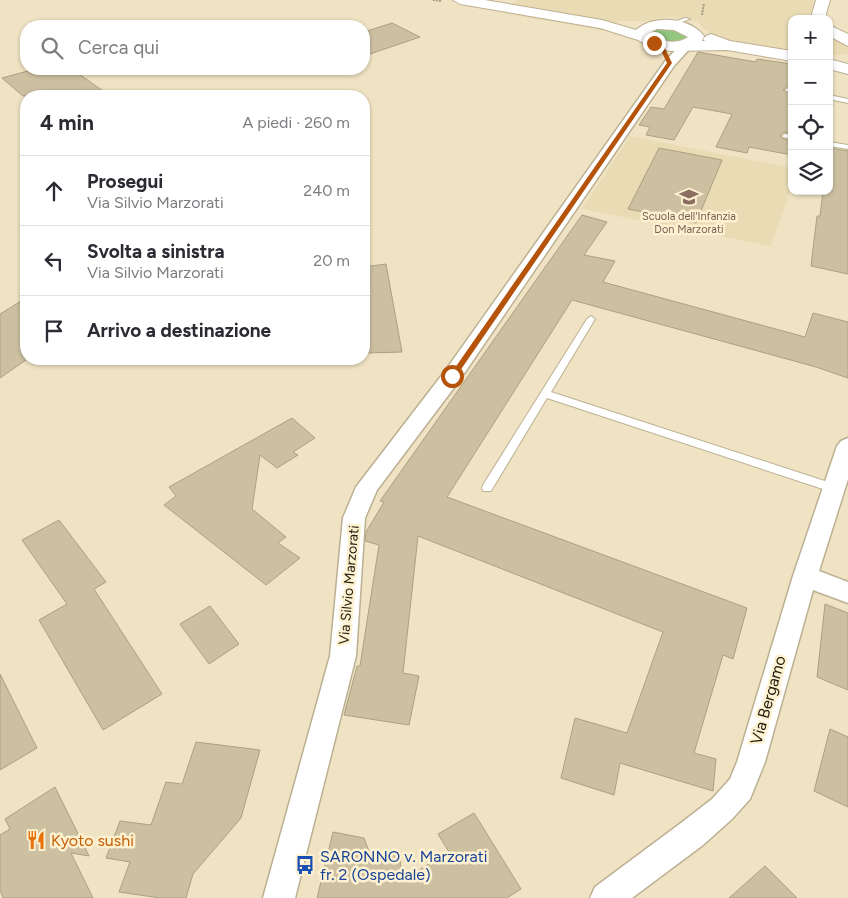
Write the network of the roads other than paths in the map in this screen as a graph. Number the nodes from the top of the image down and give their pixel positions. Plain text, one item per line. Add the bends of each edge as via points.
1 (460, 0) edge
2 (823, 0) edge
3 (819, 15) edge
4 (648, 31) junction
5 (833, 32) edge
6 (689, 36) junction
7 (848, 41) edge
8 (666, 54) junction
9 (788, 55) edge
10 (842, 62) edge
11 (833, 98) edge
12 (848, 101) edge
13 (833, 145) edge
14 (848, 147) edge
15 (591, 319) dead end
16 (545, 394) junction
17 (848, 446) edge
18 (487, 488) dead end
19 (833, 488) junction
20 (805, 576) junction
21 (848, 593) edge
22 (279, 898) edge
23 (606, 898) edge

1 - 4 street
2 - 3 street
4 - 6 street via 669,25
4 - 8 street via 648,40
5 - 7 street
6 - 8 street, Via Silvio Marzorati
6 - 9 street
7 - 10 street
8 - 22 street, Via Silvio Marzorati via 452,376 367,487 354,518 343,656
11 - 12 lane
13 - 14 lane
15 - 16 lane
16 - 18 lane
16 - 19 lane
17 - 19 street, Via Bergamo
19 - 20 street, Via Bergamo
20 - 21 street
20 - 23 street, Via Bergamo via 740,789 692,834

